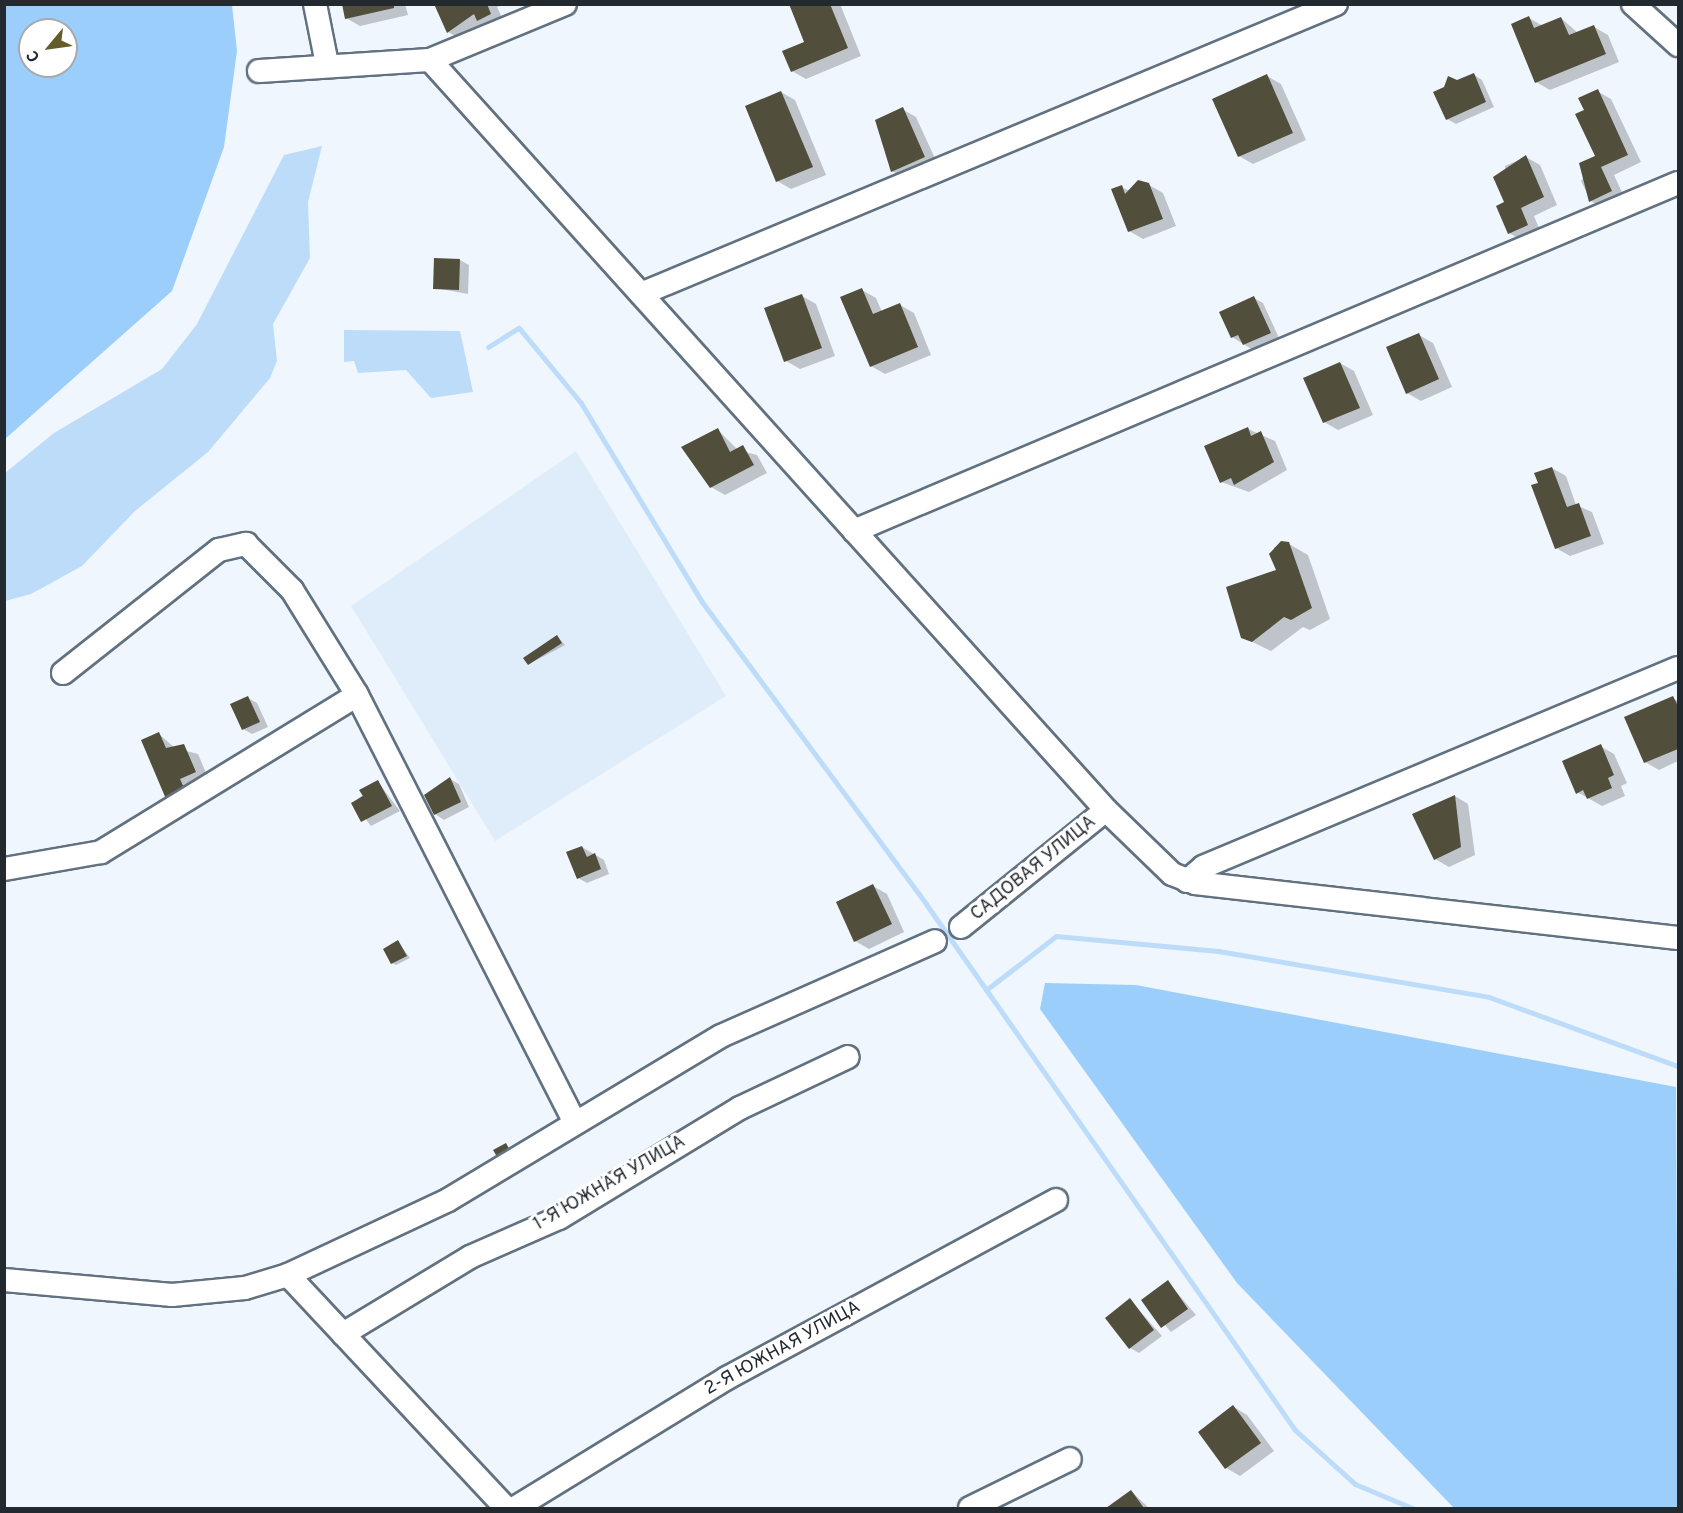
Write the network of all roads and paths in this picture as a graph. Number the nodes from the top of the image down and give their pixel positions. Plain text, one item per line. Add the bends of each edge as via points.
1 (315, 4) edge
2 (565, 4) edge
3 (1336, 4) edge
4 (1633, 4) edge
5 (1678, 45) edge
6 (430, 60) junction
7 (327, 64) junction
8 (258, 71) dead end
9 (1678, 183) edge
10 (641, 294) junction
11 (854, 531) junction
12 (1678, 668) edge
13 (63, 672) dead end
14 (357, 695) junction
15 (1106, 810) junction
16 (4, 869) edge
17 (1187, 881) junction
18 (961, 927) dead end
19 (1678, 938) edge
20 (935, 941) dead end
21 (848, 1057) dead end
22 (574, 1120) junction
23 (1056, 1200) dead end
24 (288, 1275) junction
25 (4, 1280) edge
26 (343, 1334) junction
27 (1070, 1459) dead end
28 (506, 1509) edge
29 (515, 1509) edge
30 (970, 1509) edge

1 - 7 street
2 - 6 street
3 - 10 street
4 - 5 street
6 - 7 street
6 - 10 street
7 - 8 street
9 - 11 street
10 - 11 street
11 - 15 street
12 - 17 street via 1203,867
13 - 14 street via 219,550 246,544 292,590
14 - 16 street via 101,852
14 - 22 street
15 - 17 street via 1162,866
15 - 18 street, САДОВАЯ УЛИЦА
17 - 19 street
20 - 22 street via 721,1036
21 - 26 street, 1-Я ЮЖНАЯ УЛИЦА via 740,1108 559,1218 470,1257
22 - 24 street via 531,1153 448,1200
23 - 29 street, 2-Я ЮЖНАЯ УЛИЦА via 727,1378
24 - 25 street via 245,1288 172,1295
24 - 26 street
26 - 28 street
27 - 30 street

